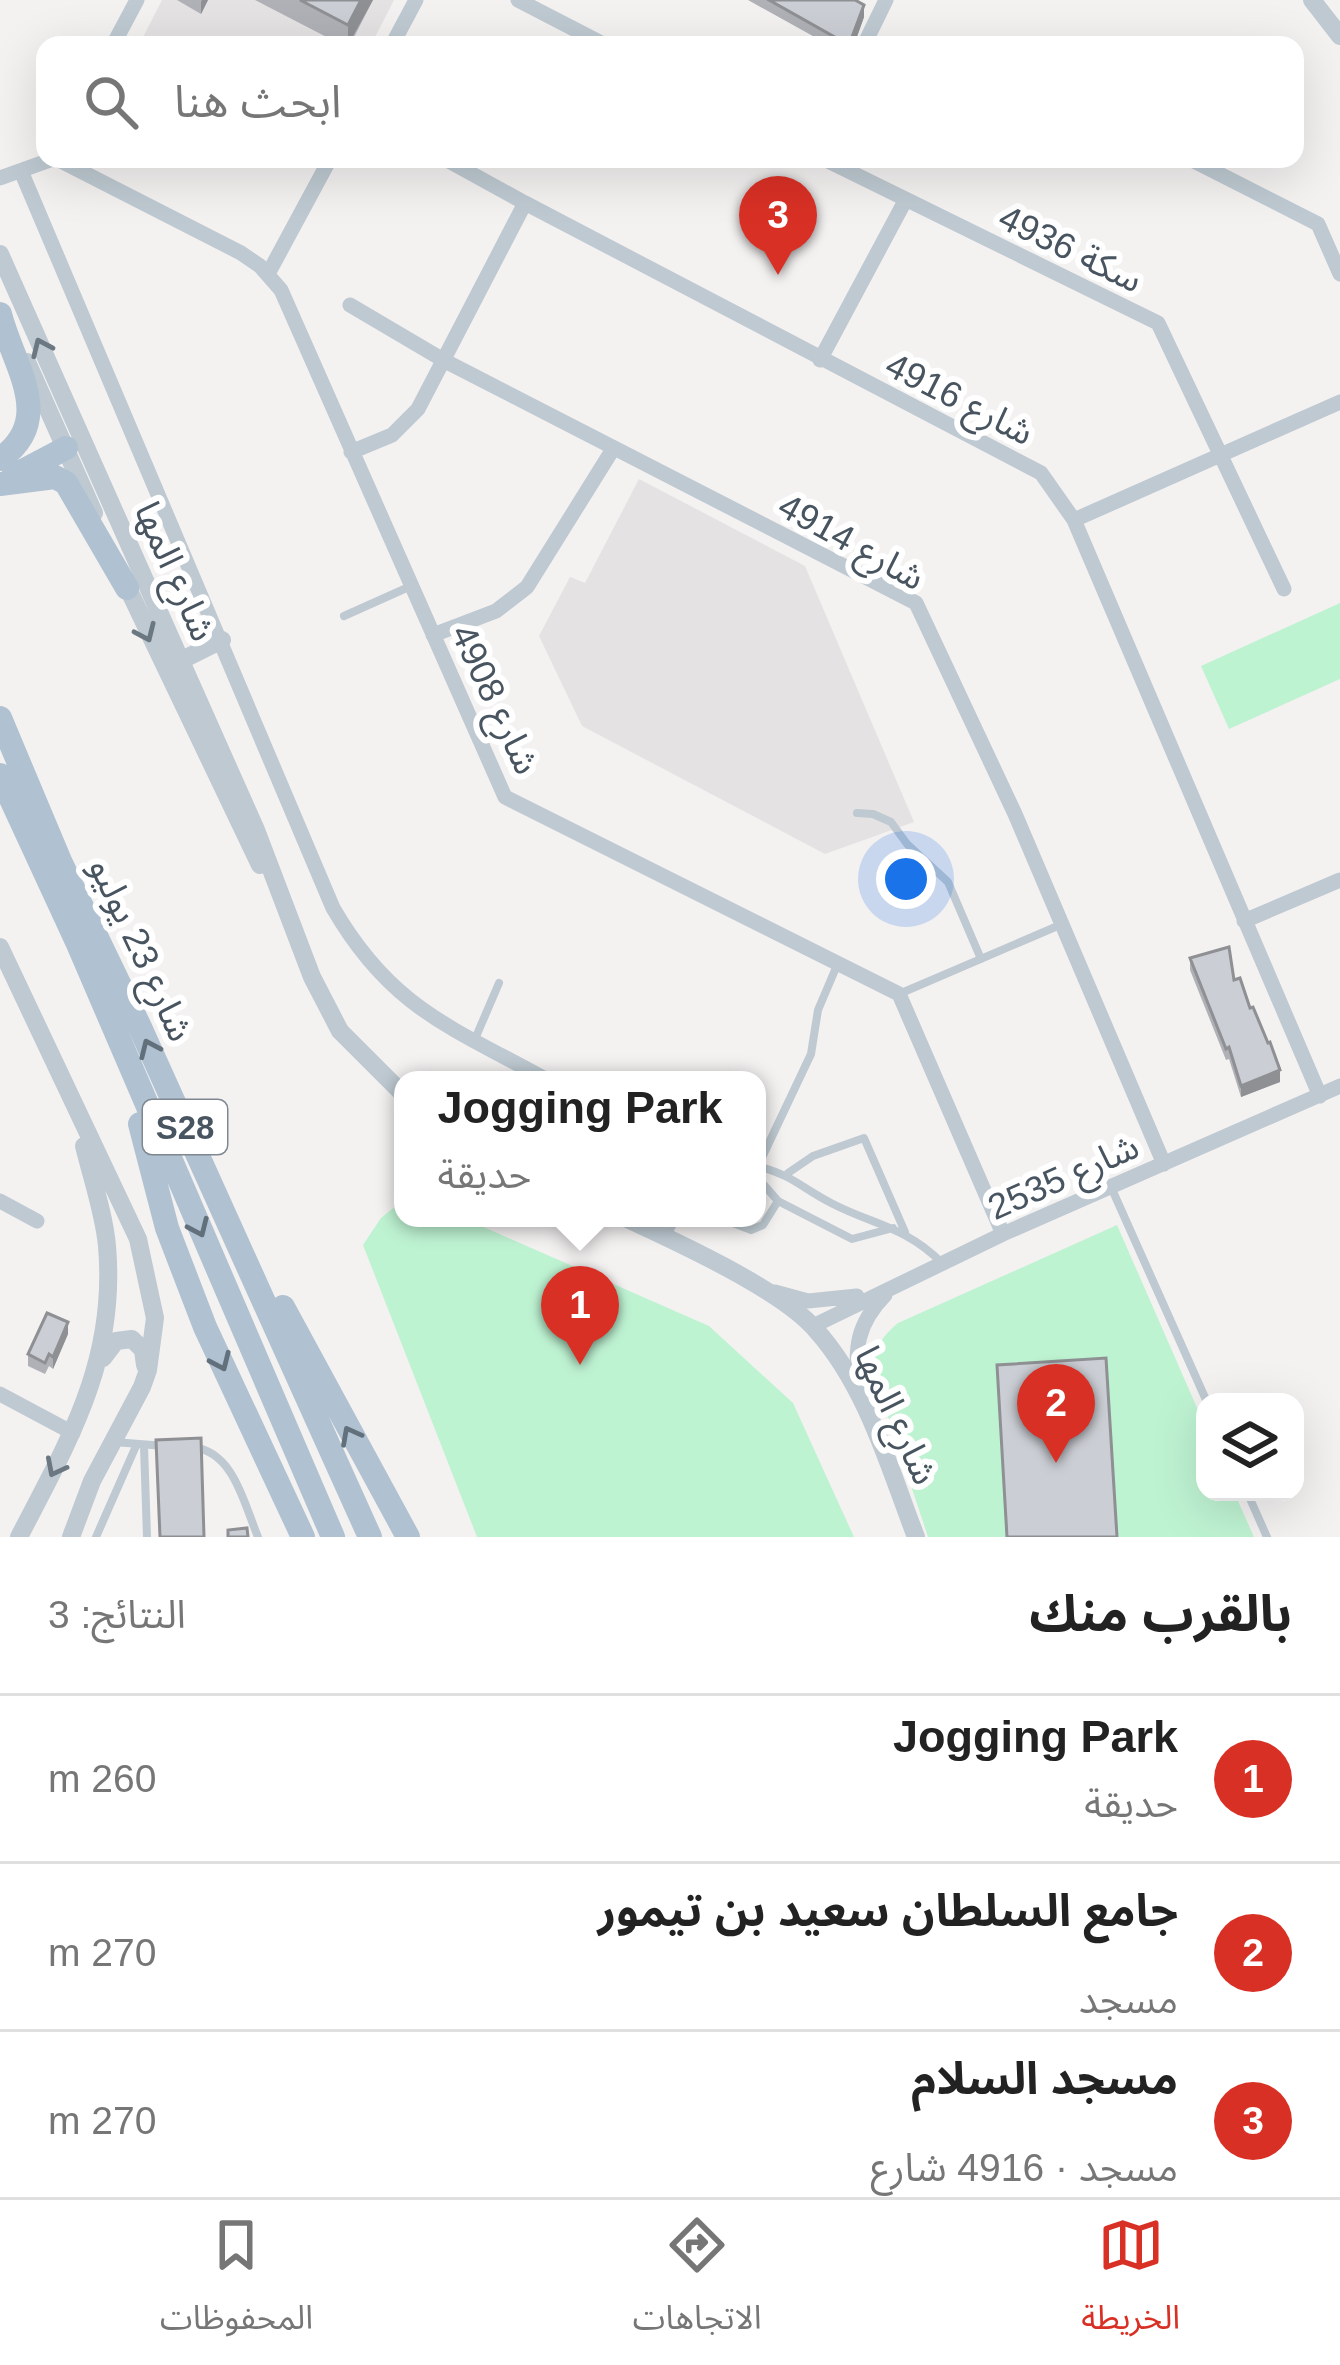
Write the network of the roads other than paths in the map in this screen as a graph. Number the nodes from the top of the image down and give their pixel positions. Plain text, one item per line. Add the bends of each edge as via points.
1 (136, 0) edge
2 (416, 0) edge
3 (518, 0) edge
4 (886, 0) edge
5 (1312, 0) edge
6 (118, 36) edge
7 (397, 36) edge
8 (588, 36) edge
9 (868, 36) edge
10 (1340, 36) edge
11 (36, 165) edge
12 (73, 168) edge
13 (325, 168) edge
14 (462, 168) edge
15 (841, 168) edge
16 (1208, 168) edge
17 (21, 170) junction
18 (0, 178) edge
19 (905, 201) junction
20 (525, 203) junction
21 (0, 254) edge
22 (268, 274) junction
23 (1340, 274) edge
24 (0, 302) edge
25 (350, 305) dead end
26 (0, 314) edge
27 (820, 360) junction
28 (445, 361) junction
29 (1340, 402) edge
30 (73, 422) junction
31 (66, 448) junction
32 (614, 449) junction
33 (351, 452) junction
34 (1223, 455) junction
35 (2, 458) edge
36 (0, 483) edge
37 (114, 514) junction
38 (1074, 520) junction
39 (411, 586) junction
40 (127, 588) junction
41 (1283, 589) dead end
42 (344, 616) dead end
43 (433, 635) junction
44 (222, 640) junction
45 (180, 661) junction
46 (0, 718) edge
47 (0, 775) edge
48 (857, 813) dead end
49 (1340, 880) edge
50 (288, 917) junction
51 (1244, 921) junction
52 (1062, 924) junction
53 (0, 947) edge
54 (982, 958) junction
55 (838, 964) junction
56 (499, 983) dead end
57 (899, 994) junction
58 (474, 1040) junction
59 (122, 1052) junction
60 (531, 1071) edge
61 (394, 1085) edge
62 (1340, 1086) edge
63 (1320, 1096) junction
64 (76, 1112) junction
65 (766, 1149) edge
66 (199, 1159) junction
67 (1163, 1164) junction
68 (766, 1168) edge
69 (786, 1174) junction
70 (766, 1187) edge
71 (1112, 1187) junction
72 (0, 1201) edge
73 (778, 1201) junction
74 (766, 1220) edge
75 (37, 1221) dead end
76 (646, 1227) edge
77 (670, 1227) edge
78 (894, 1228) junction
79 (906, 1234) junction
80 (1004, 1234) junction
81 (665, 1236) junction
82 (942, 1263) junction
83 (755, 1285) junction
84 (894, 1285) junction
85 (813, 1326) junction
86 (96, 1374) junction
87 (142, 1388) junction
88 (1203, 1393) edge
89 (0, 1394) edge
90 (860, 1396) junction
91 (73, 1433) junction
92 (113, 1442) junction
93 (140, 1446) junction
94 (1251, 1501) edge
95 (19, 1537) edge
96 (71, 1537) edge
97 (96, 1537) edge
98 (147, 1537) edge
99 (258, 1537) edge
100 (303, 1537) edge
101 (333, 1537) edge
102 (370, 1537) edge
103 (408, 1537) edge
104 (916, 1537) edge
105 (1267, 1537) edge

1 - 6 street
2 - 7 street
3 - 8 street
4 - 9 street
5 - 10 street
11 - 17 street, 4908 شارع
12 - 22 street, 4908 شارع
13 - 22 street
14 - 20 street, 4916 شارع
15 - 19 street, سكة 4936
16 - 23 street via 1318,224
17 - 18 street, 4908 شارع
17 - 44 street
19 - 27 street
19 - 34 street, سكة 4936 via 1158,323
20 - 27 street, 4916 شارع
20 - 28 street
30 -> 21 street, شارع المها
22 - 33 street, 4908 شارع via 287,299
24 - 31 street, شارع المها
25 - 28 street, 4914 شارع
26 - 35 main road via 29,401 29,424
27 - 38 street, 4916 شارع via 1041,472
28 - 32 street, 4914 شارع
28 - 33 street via 402,428
29 - 34 street
30 - 31 street
30 - 37 street, شارع المها
31 - 35 main road via 36,446
31 - 36 main road
31 - 37 street
31 - 40 street, شارع المها
32 - 43 street via 527,587 496,611
32 - 52 street, 4914 شارع via 916,603
33 - 39 street, 4908 شارع
34 - 38 street
34 - 41 street, سكة 4936
36 - 40 main road via 66,483
37 - 45 street, شارع المها
38 - 51 street, 4916 شارع
39 - 42 lane
39 - 43 street, 4908 شارع
40 -> 50 street, شارع المها
43 - 55 street, 4908 شارع via 505,797
44 - 45 street
44 - 58 street via 350,937 419,1010
45 - 50 street, شارع المها
66 -> 46 main road, شارع 23 يوليو / S28
47 - 59 main road, شارع 23 يوليو / S28
48 - 54 lane via 891,822 948,883
49 - 51 street
50 - 61 street, شارع المها via 340,1031
51 - 63 street, 4916 شارع
52 - 54 lane
52 - 67 street, 4914 شارع
53 - 64 street
54 - 57 lane
55 - 57 street, 4908 شارع
55 - 65 lane via 818,1010 812,1054
56 - 58 lane
57 - 80 street
58 - 60 street
59 -> 100 main road via 167,1228
59 -> 101 main road, شارع 23 يوليو / S28
62 - 63 street, 2535 شارع
63 - 67 street, 2535 شارع
64 - 86 street via 107,1242 109,1291
64 - 87 street via 148,1276 155,1318
66 - 102 main road, شارع 23 يوليو / S28
103 -> 66 main road
67 - 71 street, 2535 شارع
68 - 69 lane
69 - 78 lane via 832,1204
69 - 79 lane via 864,1138
70 - 73 lane
71 - 80 street, 2535 شارع
71 - 88 lane
72 - 75 street
73 - 74 lane
73 - 78 lane via 851,1239
76 - 81 street, شارع المها
77 - 81 lane
78 - 79 lane
79 - 82 lane
80 - 82 street, 2535 شارع
81 - 83 street, شارع المها
82 - 84 street, 2535 شارع
83 - 84 street via 827,1302
83 - 85 street, شارع المها
84 - 85 street, 2535 شارع
84 - 90 street via 861,1326
85 - 90 street, شارع المها
86 - 87 street via 111,1346 131,1339 143,1350
86 - 91 street
87 - 92 street
89 - 91 street
90 - 104 street, شارع المها
91 -> 95 street
92 - 93 lane
92 - 96 street
93 - 97 lane
93 - 98 lane
93 - 99 lane via 216,1455
94 - 105 lane

